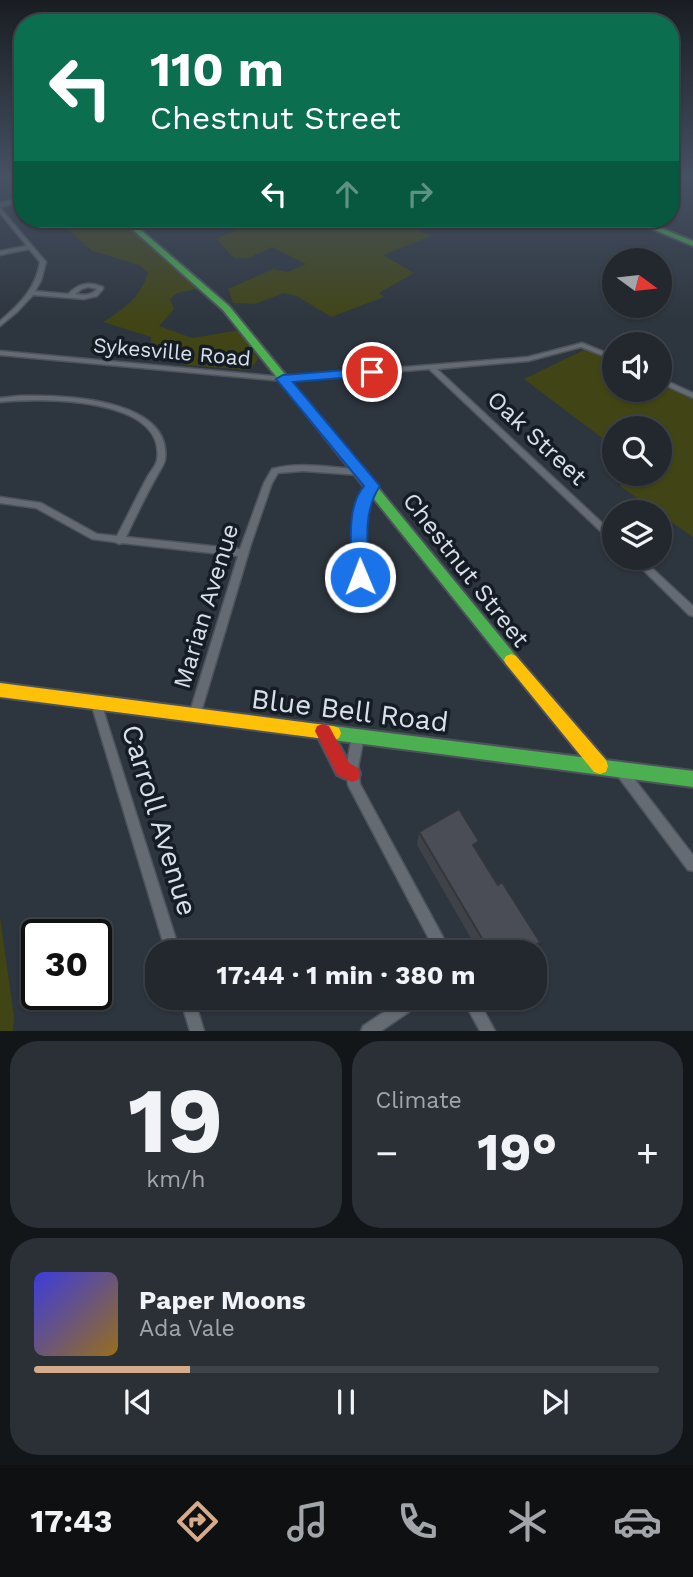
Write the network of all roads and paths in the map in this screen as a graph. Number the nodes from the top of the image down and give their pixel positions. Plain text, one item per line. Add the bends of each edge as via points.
1 (15, 228) edge
2 (134, 228) edge
3 (654, 228) edge
4 (693, 244) edge
5 (31, 247) junction
6 (0, 253) edge
7 (32, 293) junction
8 (70, 296) dead end
9 (0, 315) edge
10 (10, 316) junction
11 (0, 324) edge
12 (602, 352) edge
13 (0, 353) edge
14 (431, 367) junction
15 (283, 379) junction
16 (672, 386) edge
17 (693, 396) edge
18 (0, 400) edge
19 (360, 472) junction
20 (372, 486) junction
21 (0, 500) edge
22 (602, 528) edge
23 (120, 541) junction
24 (243, 553) junction
25 (648, 570) edge
26 (361, 596) dead end
27 (693, 612) edge
28 (0, 690) edge
29 (96, 703) junction
30 (195, 715) junction
31 (323, 732) junction
32 (358, 736) junction
33 (600, 766) junction
34 (620, 769) junction
35 (352, 774) junction
36 (693, 779) edge
37 (693, 865) edge
38 (169, 940) edge
39 (438, 940) edge
40 (191, 1010) edge
41 (399, 1010) edge
42 (476, 1010) edge
43 (197, 1031) edge
44 (368, 1031) edge
45 (488, 1031) edge

1 - 5 street
2 - 15 street, Chestnut Street via 226,309
3 - 4 street
5 - 6 street
5 - 7 street via 43,262 41,279
7 - 8 street
7 - 10 street
9 - 10 street
10 - 11 street
12 - 14 street, Sykesville Road via 575,346 528,359
13 - 15 street, Sykesville Road
14 - 15 street, Sykesville Road
14 - 22 street, Oak Street
15 - 19 street, Chestnut Street
16 - 17 street
18 - 23 street via 33,398 129,410 156,433 161,460
19 - 20 street, Chestnut Street
19 - 24 street, Marian Avenue via 274,472 266,483
20 - 26 street via 360,516
20 - 33 street, Chestnut Street
21 - 23 street via 38,505 95,537
23 - 24 street
24 - 30 street, Marian Avenue
25 - 27 street
28 - 29 street, Blue Bell Road
29 - 30 street, Blue Bell Road
29 - 38 street, Carroll Avenue
30 - 31 street, Blue Bell Road
31 - 32 street, Blue Bell Road
31 - 35 street via 343,769
32 - 33 street, Blue Bell Road
32 - 35 street
33 - 34 street, Blue Bell Road
34 - 36 street, Blue Bell Road
34 - 37 street
35 - 39 street
40 - 43 street
41 - 44 street
42 - 45 street

